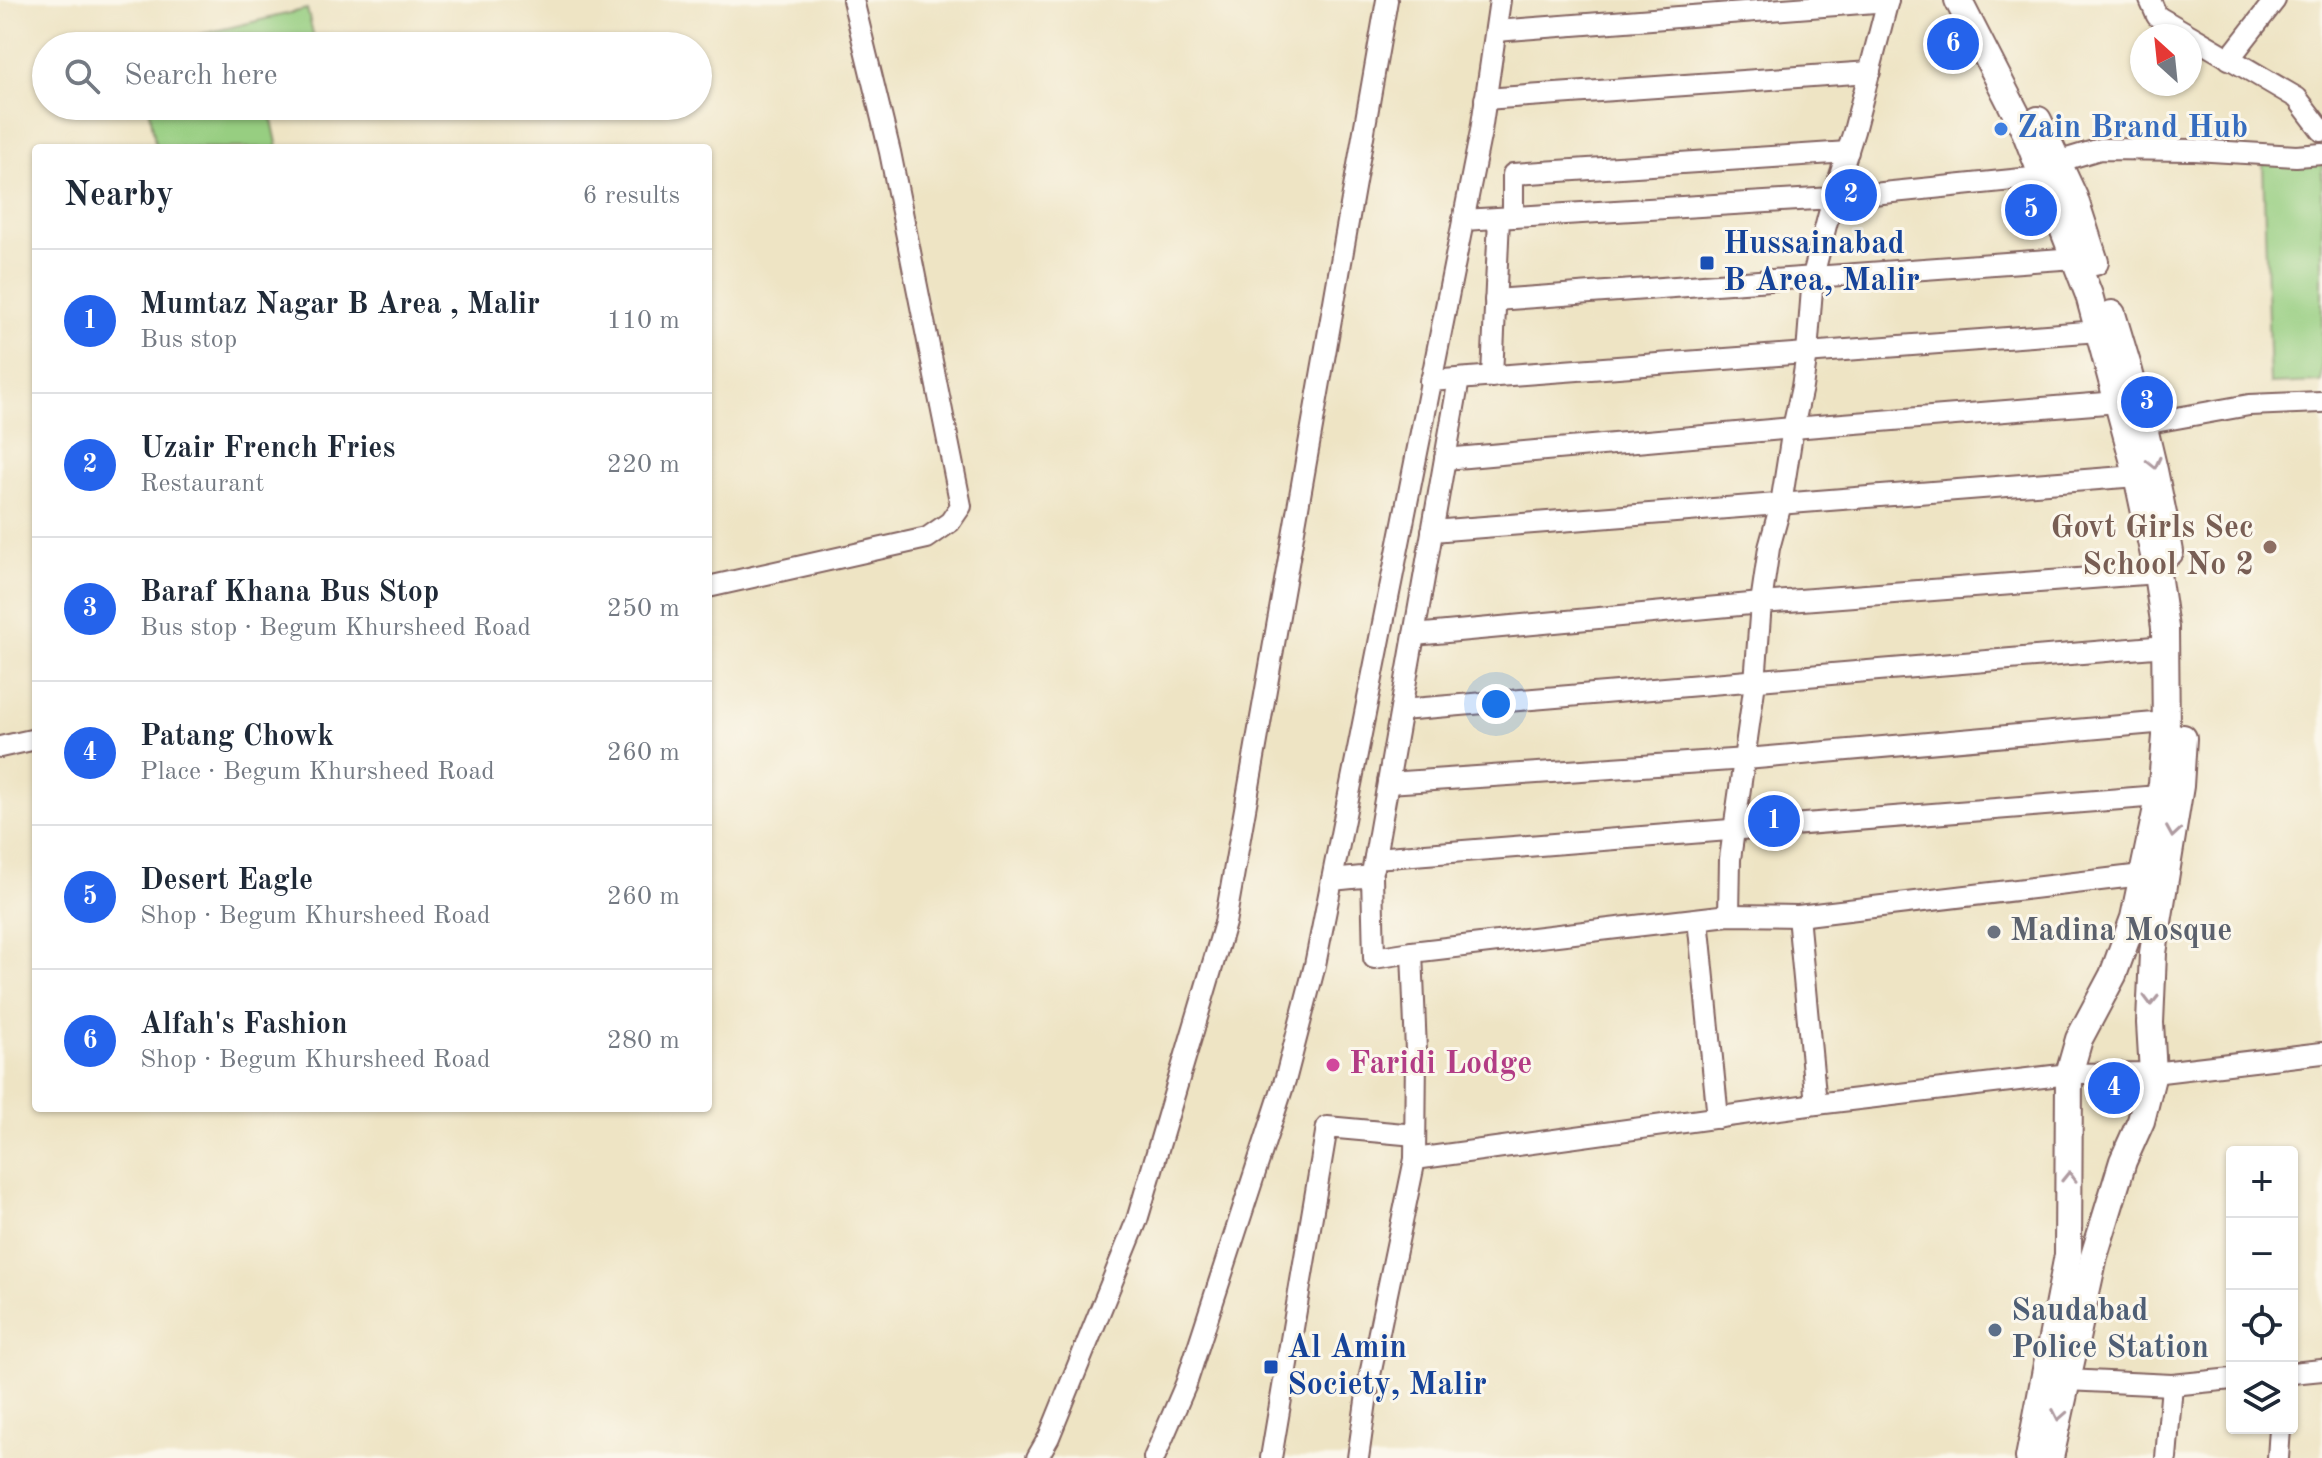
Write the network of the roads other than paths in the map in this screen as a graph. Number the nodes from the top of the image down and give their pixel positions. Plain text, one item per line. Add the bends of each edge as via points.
1 (853, 0) edge
2 (1387, 0) edge
3 (1500, 0) edge
4 (1888, 0) edge
5 (1958, 0) edge
6 (1975, 0) edge
7 (2150, 0) edge
8 (2275, 0) edge
9 (1496, 31) junction
10 (2229, 59) junction
11 (1870, 72) junction
12 (1485, 99) junction
13 (2322, 131) edge
14 (1848, 152) junction
15 (2322, 154) edge
16 (2050, 170) junction
17 (1833, 198) junction
18 (1506, 218) junction
19 (1463, 220) junction
20 (2076, 258) junction
21 (1813, 276) junction
22 (1495, 300) junction
23 (2099, 331) junction
24 (1807, 353) junction
25 (1492, 377) junction
26 (1459, 379) junction
27 (1430, 381) junction
28 (2118, 402) junction
29 (2322, 402) edge
30 (2134, 426) junction
31 (1793, 428) junction
32 (1445, 459) junction
33 (2137, 476) junction
34 (1781, 504) junction
35 (1432, 531) junction
36 (2157, 573) junction
37 (712, 586) edge
38 (1761, 603) junction
39 (1414, 635) junction
40 (2166, 646) junction
41 (1755, 682) junction
42 (1401, 710) junction
43 (2166, 722) junction
44 (32, 740) edge
45 (0, 747) edge
46 (1746, 759) junction
47 (1388, 783) junction
48 (2159, 796) junction
49 (1734, 830) junction
50 (1373, 867) junction
51 (2142, 875) junction
52 (1332, 880) junction
53 (1729, 915) junction
54 (1798, 916) junction
55 (1698, 919) junction
56 (1412, 952) junction
57 (2322, 1053) edge
58 (2153, 1073) junction
59 (2069, 1074) junction
60 (1816, 1104) junction
61 (1718, 1118) junction
62 (1415, 1135) junction
63 (1415, 1159) junction
64 (2322, 1370) edge
65 (2298, 1372) edge
66 (2066, 1380) junction
67 (2226, 1380) edge
68 (2172, 1385) junction
69 (2280, 1434) edge
70 (1037, 1458) edge
71 (1154, 1458) edge
72 (1271, 1458) edge
73 (1358, 1458) edge
74 (2029, 1458) edge
75 (2050, 1458) edge
76 (2166, 1458) edge
77 (2278, 1458) edge

1 - 37 street via 890,152 961,506 950,522 927,538
2 - 70 street via 1225,923 1137,1220
3 - 9 street
4 - 9 street
4 - 11 street
5 - 16 main road
6 - 16 main road via 2031,106
7 - 10 street via 2157,16
8 - 10 street
9 - 12 street
10 - 13 street via 2297,98
11 - 12 street
11 - 14 street
12 - 19 street
14 - 17 street
14 - 18 street via 1513,174
15 - 16 street via 2100,149
16 - 17 street
16 - 20 main road
16 - 30 main road via 2074,197
17 - 18 street
17 - 21 street
18 - 19 street
18 - 22 street
19 - 27 street
20 - 21 street
20 - 23 main road
21 - 22 street
21 - 24 street
22 - 25 street
23 - 24 street
23 - 28 main road
24 - 25 street
24 - 31 street
25 - 26 street
26 - 27 street
26 - 32 street
27 - 52 street
28 - 30 main road
28 - 31 street
29 - 30 street via 2249,405
30 - 33 main road
30 -> 58 main road via 2168,537 2181,625 2184,733 2153,953
31 - 32 street
31 - 34 street
32 - 35 street
33 - 34 street
33 - 36 main road
34 - 35 street
34 - 38 street
35 - 39 street
36 - 38 street
36 - 40 main road
38 - 39 street
38 - 41 street
39 - 42 street
40 - 41 street
40 - 43 main road
41 - 42 street
41 - 46 street
42 - 47 street
43 - 46 street
43 - 48 main road
44 - 45 street
46 - 47 street
46 - 49 street
47 - 50 street
48 - 49 street
48 - 51 main road
49 - 50 street
49 - 53 street
50 - 52 street
50 - 56 street via 1374,958
51 - 54 street
51 - 59 main road via 2134,918 2113,975 2079,1039
52 - 71 street via 1286,1077 1186,1384
53 - 54 street
53 - 55 street
54 - 60 street
55 - 56 street
55 - 61 street
56 - 62 street
57 - 58 street
58 - 59 street
58 - 66 main road via 2094,1256
59 - 60 street
74 -> 59 main road via 2068,1255
60 - 61 street
61 - 63 street
62 - 63 street
62 - 72 street via 1327,1127
63 - 73 street
64 - 65 street
66 - 68 street
66 -> 75 main road
67 - 68 street
68 - 76 street
69 - 77 street

